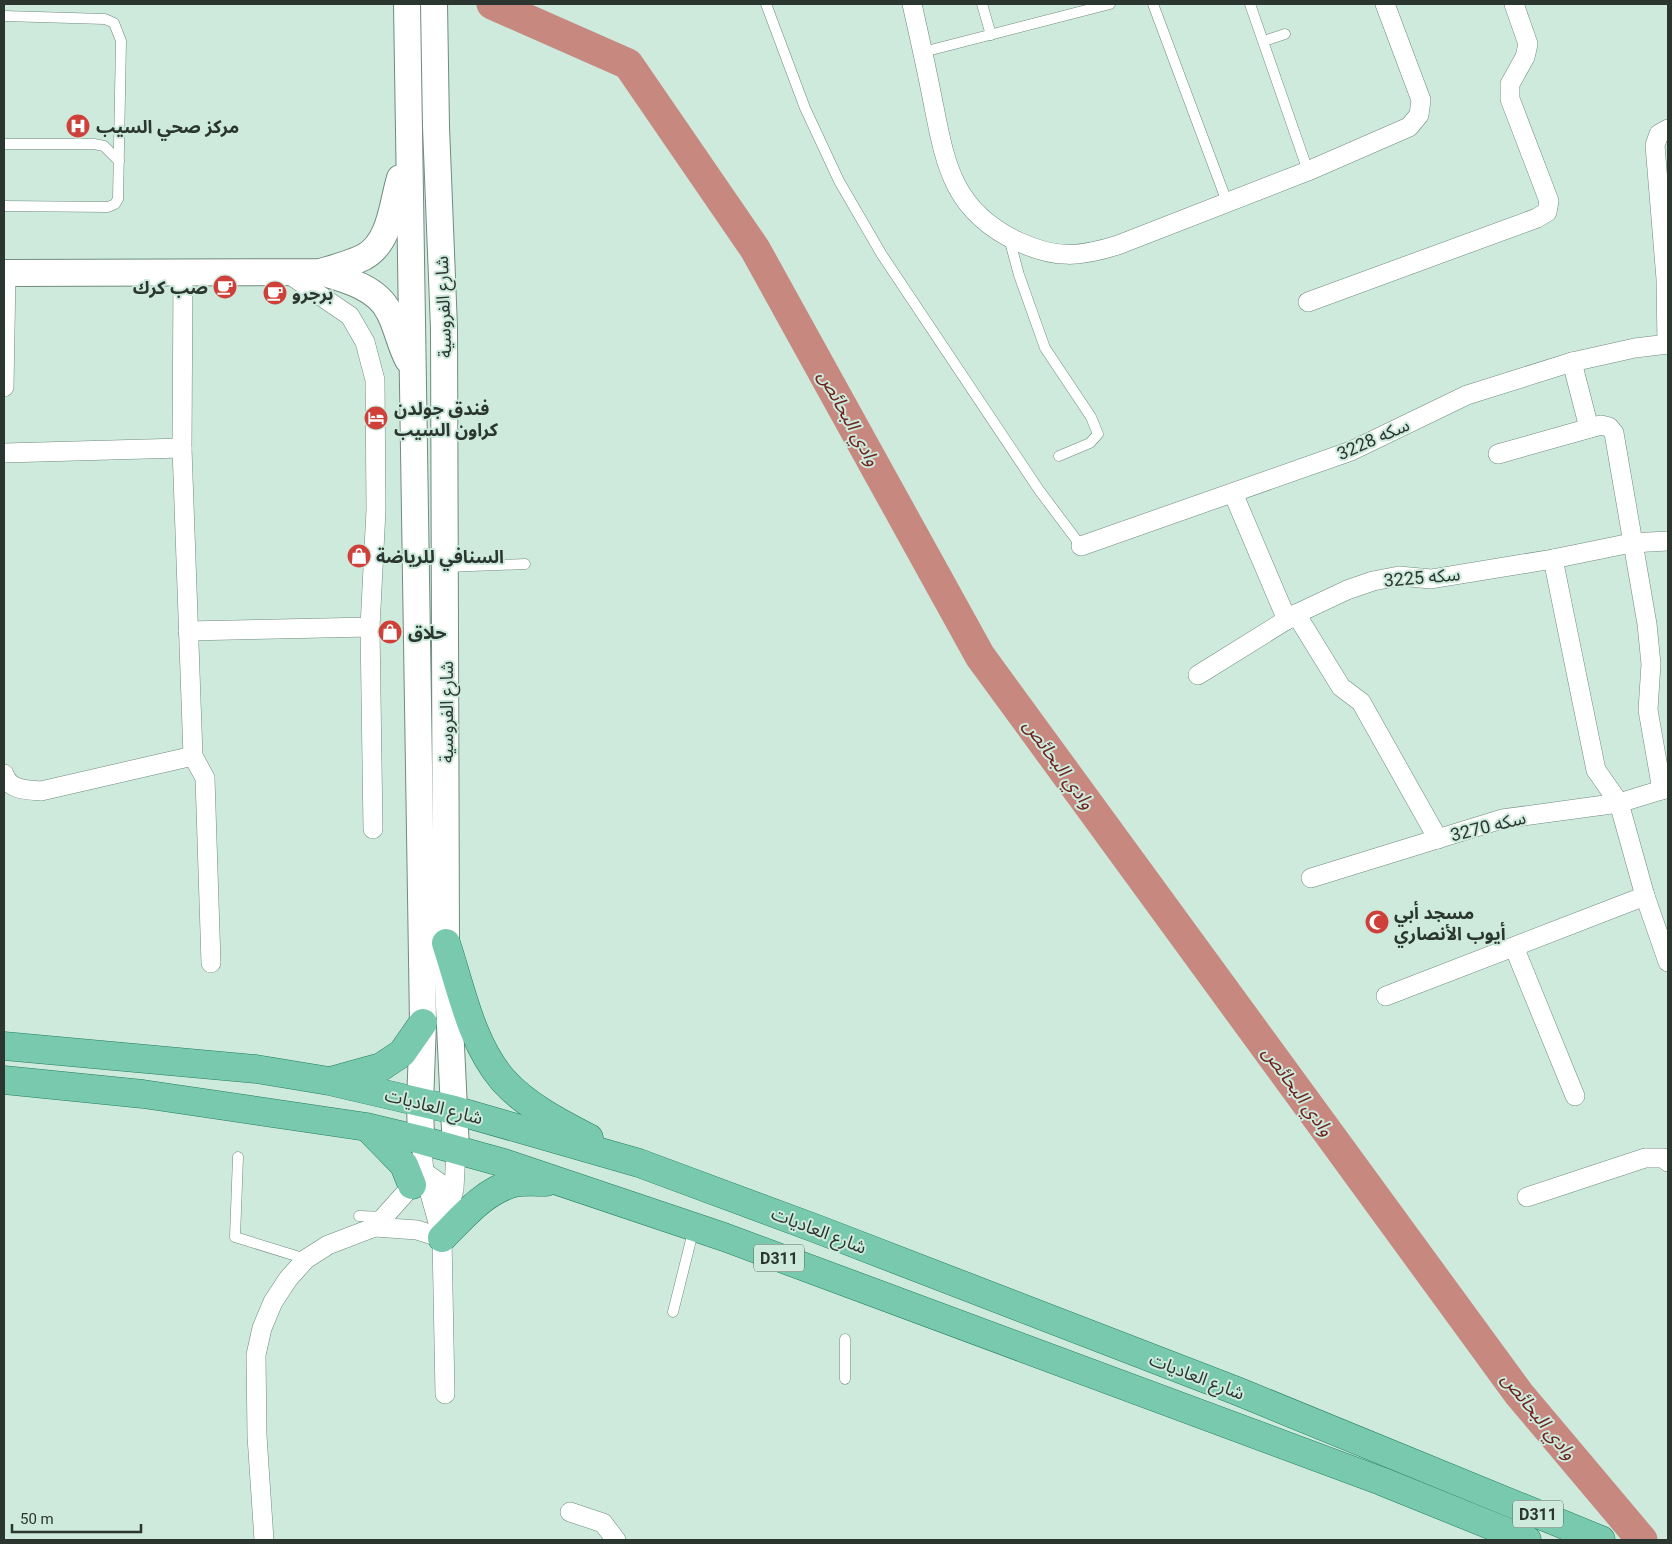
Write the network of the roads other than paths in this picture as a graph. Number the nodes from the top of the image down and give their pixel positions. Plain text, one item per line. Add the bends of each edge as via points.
1 (407, 4) edge
2 (434, 4) edge
3 (766, 4) edge
4 (912, 4) edge
5 (982, 4) edge
6 (1110, 4) edge
7 (1153, 4) edge
8 (1251, 4) edge
9 (1386, 4) edge
10 (1514, 4) edge
11 (4, 16) edge
12 (1285, 34) dead end
13 (991, 35) junction
14 (1264, 41) junction
15 (923, 52) junction
16 (1668, 129) edge
17 (4, 144) edge
18 (409, 154) junction
19 (119, 161) junction
20 (1308, 171) junction
21 (1227, 202) junction
22 (4, 206) edge
23 (1009, 238) junction
24 (286, 272) junction
25 (320, 272) junction
26 (183, 273) junction
27 (5, 274) edge
28 (1308, 302) dead end
29 (1668, 344) edge
30 (1572, 362) junction
31 (413, 372) junction
32 (4, 388) edge
33 (1589, 428) junction
34 (182, 448) junction
35 (4, 453) edge
36 (1498, 454) dead end
37 (1059, 456) dead end
38 (1233, 493) junction
39 (1668, 541) edge
40 (1632, 543) junction
41 (1081, 546) joint
42 (1553, 559) junction
43 (524, 564) dead end
44 (445, 567) junction
45 (1291, 617) junction
46 (370, 627) junction
47 (188, 631) junction
48 (1198, 675) dead end
49 (193, 756) junction
50 (4, 774) edge
51 (1665, 789) edge
52 (1619, 803) junction
53 (373, 828) dead end
54 (1438, 839) junction
55 (1311, 878) dead end
56 (1645, 896) junction
57 (446, 942) junction
58 (1514, 947) junction
59 (1668, 962) edge
60 (211, 963) dead end
61 (1386, 996) dead end
62 (423, 1023) junction
63 (4, 1046) edge
64 (4, 1080) edge
65 (330, 1081) junction
66 (1575, 1096) dead end
67 (420, 1103) junction
68 (454, 1110) junction
69 (367, 1127) junction
70 (421, 1140) junction
71 (456, 1150) junction
72 (238, 1157) dead end
73 (1668, 1162) edge
74 (639, 1163) junction
75 (418, 1179) junction
76 (564, 1182) junction
77 (1527, 1197) dead end
78 (451, 1201) junction
79 (359, 1216) dead end
80 (380, 1222) junction
81 (694, 1227) junction
82 (442, 1238) junction
83 (306, 1259) junction
84 (673, 1312) dead end
85 (845, 1339) dead end
86 (845, 1379) dead end
87 (444, 1394) dead end
88 (570, 1512) dead end
89 (264, 1540) edge
90 (616, 1540) edge
91 (1527, 1540) edge
92 (1601, 1540) edge

1 - 18 main road, شارع الفروسية
2 - 44 main road, شارع الفروسية via 444,328
3 - 41 lane via 805,108 839,181 872,238 1033,481
4 - 15 street
5 - 13 lane
6 - 13 lane
7 - 21 lane
8 - 14 lane
9 - 20 street via 1421,100 1418,115 1409,127
10 - 28 street via 1528,44 1525,58 1510,84 1510,98 1549,201 1547,212
11 - 19 lane via 105,18 114,23 121,40
12 - 14 lane
13 - 15 lane
14 - 20 lane
15 - 23 street via 944,159 954,183 987,224
16 - 29 street via 1659,134 1655,145
17 - 19 lane via 94,144 104,146
18 - 25 main road via 390,219 379,243 365,257
18 - 31 main road, شارع الفروسية
19 - 22 lane via 118,199 115,204
20 - 21 street
21 - 23 street via 1088,254 1052,253
23 - 37 lane via 1045,348 1091,416 1098,434 1090,443
24 - 25 main road
24 - 26 main road
24 - 46 street via 350,316 365,342 375,380 376,510
25 - 31 main road via 361,286 379,298 389,312
26 - 27 main road
26 - 34 street
27 - 32 street
29 - 30 street, سكه 3228
30 - 33 street
30 - 38 street, سكه 3228 via 1467,395 1351,451
31 - 62 main road, شارع الفروسية
33 - 36 street
33 - 40 street via 1601,425 1614,434
34 - 35 street
34 - 47 street
38 - 41 street, سكه 3228
38 - 45 street
39 - 40 street, سكه 3225
40 - 42 street, سكه 3225
40 - 51 street via 1651,664 1648,710
42 - 45 street, سكه 3225 via 1431,579 1399,576 1373,581
42 - 52 street via 1596,770
43 - 44 lane
44 - 57 main road, شارع الفروسية
45 - 48 street, سكه 3225
45 - 54 street via 1341,687 1361,702
46 - 47 street
46 - 53 street
47 - 49 street
49 - 50 street via 41,791 20,790 6,781
49 - 60 street via 205,778
51 - 52 street, سكه 3270
52 - 54 street, سكه 3270 via 1502,819
52 - 56 street
54 - 55 street, سكه 3270
56 - 58 street
56 - 59 street
57 - 68 main road, شارع الفروسية
57 - 74 main road via 476,1034 488,1060 504,1081 533,1105
58 - 61 street
58 - 66 street
62 - 65 main road via 402,1053 381,1067
62 - 67 main road, شارع الفروسية
63 - 65 main road, شارع العاديات / D311 via 256,1069
64 - 69 main road, شارع العاديات / D311 via 143,1094
65 - 67 main road, شارع العاديات / D311
67 - 68 main road, شارع العاديات / D311
67 - 70 main road, شارع الفروسية
68 - 71 main road, شارع الفروسية
68 - 74 main road, شارع العاديات / D311
69 - 70 main road, شارع العاديات / D311
69 - 75 main road
70 - 71 main road, شارع العاديات / D311
70 - 75 street
71 - 76 main road, شارع العاديات / D311
71 - 78 street
72 - 83 lane via 235,1237
73 - 77 street via 1663,1158 1645,1158
74 - 92 main road, شارع العاديات / D311 via 1237,1391
75 - 78 street via 438,1182
75 - 80 street
75 - 82 street
76 - 81 main road, شارع العاديات / D311
76 - 82 main road via 516,1183 499,1188 480,1201
78 - 82 street
79 - 80 lane
80 - 82 street
80 - 83 street via 328,1245
81 - 84 lane
81 - 91 main road, شارع العاديات / D311 via 1372,1477
82 - 87 street
83 - 89 street via 273,1302 262,1328 256,1355 257,1436
85 - 86 lane
88 - 90 street via 603,1523

